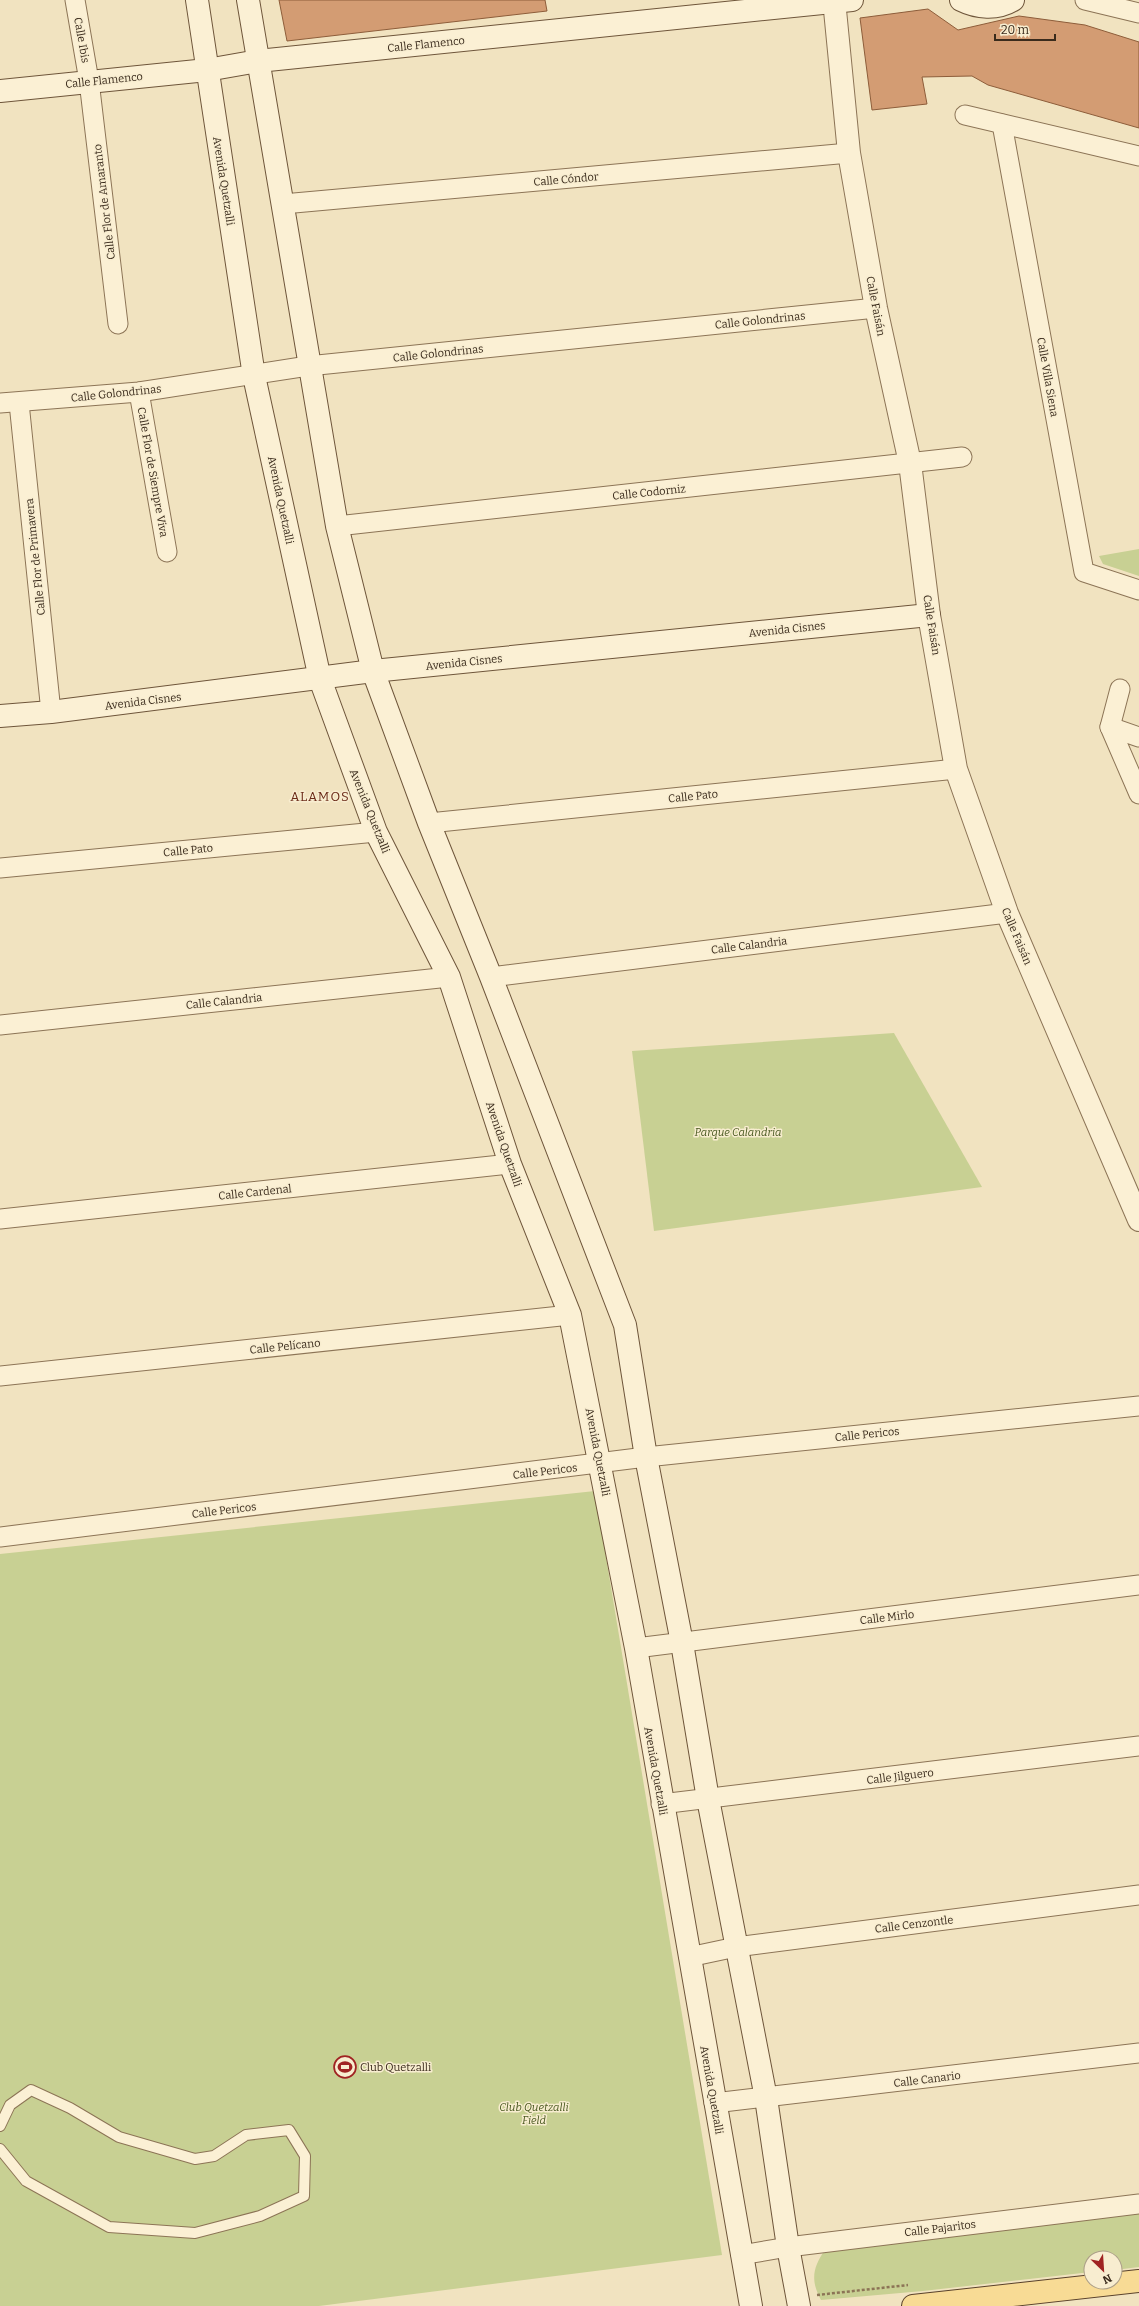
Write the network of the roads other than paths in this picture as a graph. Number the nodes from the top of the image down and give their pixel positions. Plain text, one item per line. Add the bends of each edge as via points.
1 (75, 0) edge
2 (197, 0) edge
3 (248, 0) edge
4 (961, 0) edge
5 (1013, 0) edge
6 (1085, 0) edge
7 (840, 1) edge
8 (1139, 13) edge
9 (258, 61) junction
10 (208, 70) junction
11 (89, 81) junction
12 (0, 91) edge
13 (964, 115) dead end
14 (1002, 124) junction
15 (849, 153) junction
16 (1139, 156) edge
17 (283, 204) junction
18 (876, 308) junction
19 (118, 324) dead end
20 (308, 366) junction
21 (254, 376) junction
22 (139, 392) junction
23 (0, 398) edge
24 (6, 403) edge
25 (962, 457) dead end
26 (910, 463) junction
27 (337, 526) junction
28 (167, 552) dead end
29 (1139, 590) edge
30 (929, 615) junction
31 (373, 671) junction
32 (320, 678) junction
33 (1120, 689) dead end
34 (51, 712) junction
35 (0, 716) edge
36 (1110, 727) junction
37 (1139, 737) edge
38 (956, 768) junction
39 (1139, 794) edge
40 (429, 823) junction
41 (376, 832) junction
42 (0, 868) edge
43 (1007, 913) junction
44 (449, 977) junction
45 (491, 977) junction
46 (0, 1025) edge
47 (510, 1164) junction
48 (0, 1219) edge
49 (1139, 1220) edge
50 (570, 1315) junction
51 (0, 1376) edge
52 (1139, 1406) edge
53 (646, 1457) junction
54 (601, 1464) junction
55 (0, 1537) edge
56 (1139, 1585) edge
57 (682, 1643) junction
58 (636, 1648) junction
59 (1139, 1746) edge
60 (708, 1799) junction
61 (661, 1804) junction
62 (1139, 1895) edge
63 (736, 1947) junction
64 (689, 1957) junction
65 (1139, 2053) edge
66 (766, 2098) junction
67 (714, 2103) junction
68 (0, 2126) edge
69 (0, 2149) edge
70 (1139, 2204) edge
71 (788, 2247) junction
72 (741, 2255) junction
73 (1139, 2281) edge
74 (751, 2306) edge
75 (799, 2306) edge
76 (913, 2306) edge

1 - 11 street, Calle Ibis
2 - 10 main road, Avenida Quetzalli
3 - 9 main road
4 - 5 main road via 971,5 990,8
6 - 8 street
7 - 9 main road, Calle Flamenco
7 - 15 main road, Calle Faisán
9 - 10 main road, Calle Flamenco
9 - 17 main road
10 - 11 main road, Calle Flamenco
10 - 21 main road, Avenida Quetzalli
11 - 12 main road, Calle Flamenco
11 - 19 street, Calle Flor de Amaranto
13 - 14 street
14 - 16 street
14 - 29 street, Calle Villa Siena via 1084,572
15 - 17 street, Calle Cóndor
15 - 18 main road, Calle Faisán
17 - 20 main road
18 - 20 street, Calle Golondrinas
18 - 26 main road, Calle Faisán
20 - 21 street, Calle Golondrinas
20 - 27 main road
21 - 22 street, Calle Golondrinas
21 - 32 main road, Avenida Quetzalli
22 - 24 street, Calle Golondrinas
22 - 28 street, Calle Flor de Siempre Viva
23 - 24 street, Calle Flor de Primavera
24 - 34 street, Calle Flor de Primavera
25 - 26 street, Calle Codorniz
26 - 27 street, Calle Codorniz
26 - 30 main road, Calle Faisán
27 - 31 main road
30 - 31 main road, Avenida Cisnes
30 - 38 main road, Calle Faisán
31 - 32 main road, Avenida Cisnes
31 - 40 main road
32 - 34 main road, Avenida Cisnes
32 - 41 main road, Avenida Quetzalli
33 - 36 street
34 - 35 main road, Avenida Cisnes
36 - 37 street
36 - 39 street
38 - 40 street, Calle Pato
38 - 43 main road, Calle Faisán
40 - 45 main road
41 - 42 street, Calle Pato
41 - 44 main road, Avenida Quetzalli
43 - 45 street, Calle Calandria
43 - 49 main road, Calle Faisán
44 - 46 street, Calle Calandria
44 - 47 main road, Avenida Quetzalli
45 - 53 main road via 625,1325
47 - 48 street, Calle Cardenal
47 - 50 main road, Avenida Quetzalli
50 - 51 street, Calle Pelícano
50 - 54 main road, Avenida Quetzalli
52 - 53 street, Calle Pericos
53 - 54 street, Calle Pericos
53 - 57 main road
54 - 55 street, Calle Pericos
54 - 58 main road, Avenida Quetzalli
56 - 57 street, Calle Mirlo
57 - 58 street, Calle Mirlo
57 - 60 main road
58 - 61 main road, Avenida Quetzalli
59 - 60 street, Calle Jilguero
60 - 61 street, Calle Jilguero
60 - 63 main road
61 - 64 main road, Avenida Quetzalli
62 - 63 street, Calle Cenzontle
63 - 64 street, Calle Cenzontle
63 - 66 main road
64 - 67 main road, Avenida Quetzalli
65 - 66 street, Calle Canario
66 - 67 street, Calle Canario
66 - 71 main road
67 - 72 main road, Avenida Quetzalli
68 - 69 lane via 10,2106 31,2090 70,2108 119,2137 195,2159 214,2156 246,2135 289,2130 305,2156 304,2196 260,2216 195,2233 109,2227 26,2181
70 - 71 street, Calle Pajaritos
71 - 72 street, Calle Pajaritos
71 - 75 main road
72 - 74 main road, Avenida Quetzalli
73 - 76 main road

